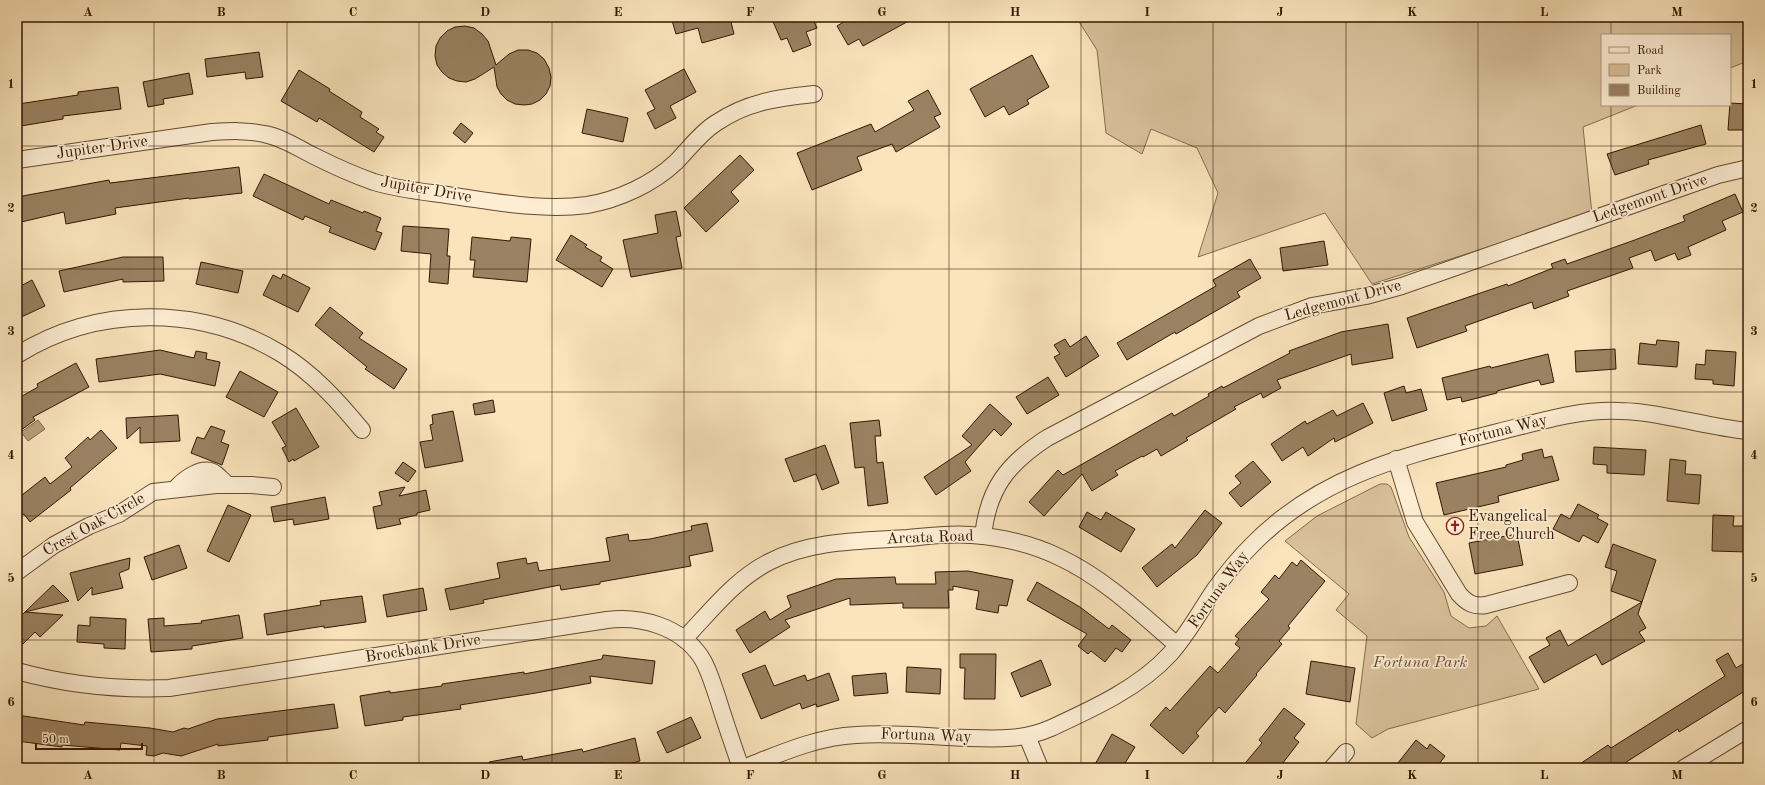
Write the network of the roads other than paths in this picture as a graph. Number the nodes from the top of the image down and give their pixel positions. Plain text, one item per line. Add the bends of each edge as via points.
1 (814, 94) dead end
2 (17, 160) edge
3 (1748, 168) edge
4 (17, 354) edge
5 (362, 430) dead end
6 (1748, 431) edge
7 (1396, 459) junction
8 (273, 488) dead end
9 (983, 536) junction
10 (17, 572) edge
11 (1569, 583) dead end
12 (684, 639) junction
13 (1177, 645) junction
14 (17, 671) edge
15 (1748, 729) edge
16 (1027, 736) junction
17 (1346, 752) dead end
18 (742, 768) edge
19 (1040, 768) edge
20 (1332, 768) edge
21 (1684, 768) edge

1 - 2 street, Jupiter Drive via 755,103 732,113 714,124 675,163 654,179 628,192 587,205 549,207 503,203 406,189 346,171 266,134 242,131 212,132
3 - 9 street, Ledgemont Drive via 1718,175 1402,286 1312,306 1259,326 1047,438 1026,453 1008,470 995,490 985,516
4 - 5 street via 67,331 106,320 147,316 203,322 241,334 281,354 328,391
6 - 7 street, Fortuna Way via 1636,412 1589,411
7 - 11 street via 1418,528 1466,602 1475,606 1486,605
7 - 13 street, Fortuna Way via 1334,484 1266,531 1228,572
8 - 10 street, Crest Oak Circle via 228,485 153,492 119,514 89,526 54,545
9 - 12 street, Arcata Road via 956,535 842,542 807,548 782,556 734,585
9 - 13 street, Arcata Road via 1023,544 1048,552 1077,566 1114,591
12 - 14 street, Brockbank Drive via 654,623 618,618 169,688 125,689 92,686
12 - 18 street, Brockbank Drive via 705,663
13 - 16 street, Fortuna Way via 1150,672 1116,695 1079,715
15 - 21 street
16 - 18 street, Fortuna Way via 1002,739 852,735 821,740
16 - 19 street
17 - 20 street

